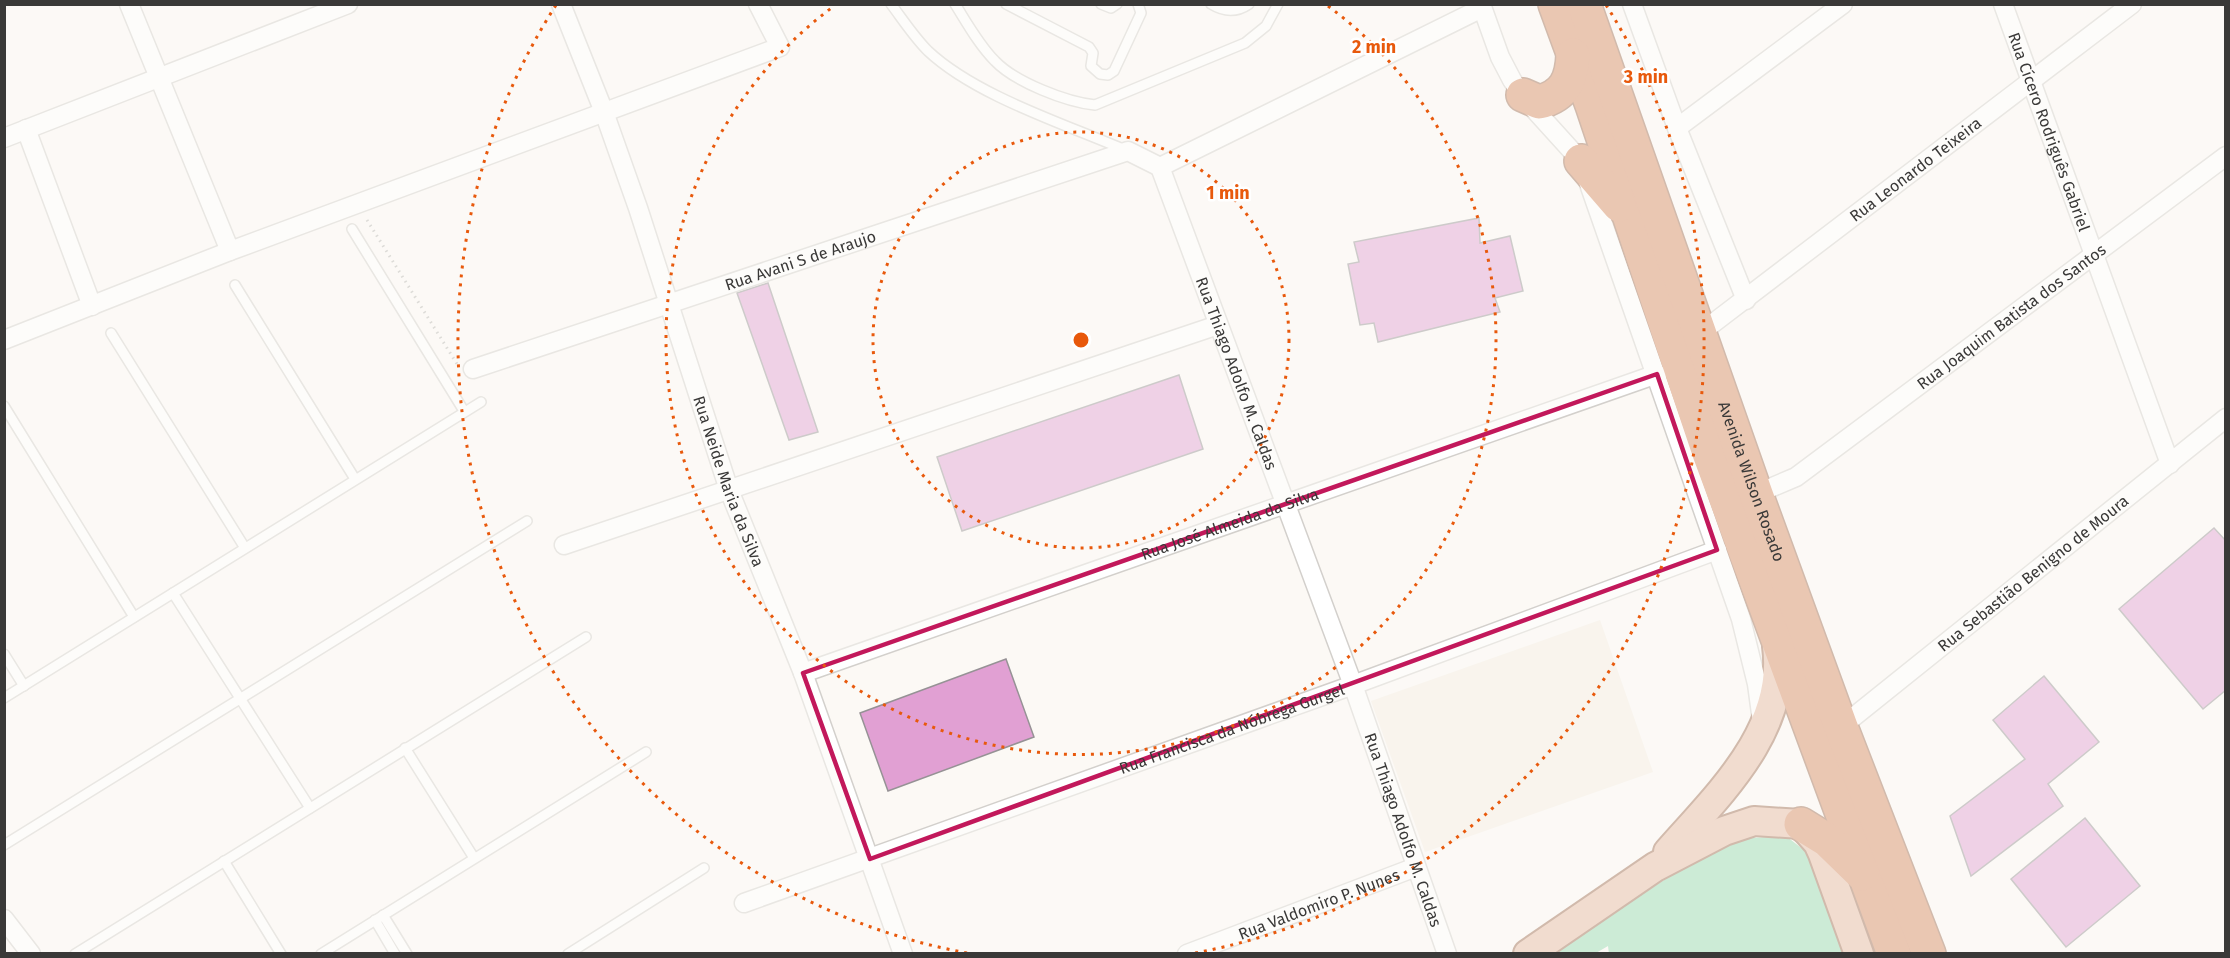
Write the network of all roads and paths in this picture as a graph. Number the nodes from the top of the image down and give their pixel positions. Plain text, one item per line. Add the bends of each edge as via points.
1 (129, 4) edge
2 (348, 4) edge
3 (561, 4) edge
4 (758, 4) edge
5 (891, 4) edge
6 (955, 4) edge
7 (1006, 4) edge
8 (1101, 4) edge
9 (1117, 4) edge
10 (1138, 4) edge
11 (1211, 4) edge
12 (1249, 4) edge
13 (1278, 4) edge
14 (1555, 4) edge
15 (1584, 4) edge
16 (1632, 4) edge
17 (1843, 4) edge
18 (2002, 4) edge
19 (2132, 4) edge
20 (1481, 6) edge
21 (1573, 55) junction
22 (159, 78) junction
23 (2031, 82) junction
24 (1523, 96) junction
25 (604, 112) junction
26 (1677, 128) junction
27 (26, 129) junction
28 (4, 138) edge
29 (1128, 151) junction
30 (2226, 156) edge
31 (1581, 161) junction
32 (1160, 167) junction
33 (364, 215) dead end
34 (1631, 219) junction
35 (352, 229) dead end
36 (230, 251) junction
37 (2094, 254) junction
38 (235, 285) dead end
39 (1746, 300) junction
40 (668, 303) junction
41 (92, 306) junction
42 (1218, 325) junction
43 (111, 333) dead end
44 (1699, 334) junction
45 (4, 340) edge
46 (473, 369) dead end
47 (1657, 374) junction
48 (481, 402) joint
49 (4, 406) edge
50 (464, 411) junction
51 (2226, 418) edge
52 (2170, 464) junction
53 (355, 479) junction
54 (729, 490) junction
55 (1756, 494) junction
56 (1286, 502) junction
57 (526, 521) dead end
58 (564, 545) dead end
59 (245, 548) junction
60 (1717, 550) junction
61 (173, 593) junction
62 (134, 617) junction
63 (1775, 631) junction
64 (586, 637) dead end
65 (4, 654) edge
66 (803, 673) junction
67 (1353, 685) junction
68 (24, 686) junction
69 (4, 698) edge
70 (242, 700) junction
71 (1841, 727) junction
72 (1763, 729) junction
73 (405, 748) junction
74 (646, 752) dead end
75 (310, 808) junction
76 (1801, 824) junction
77 (4, 845) edge
78 (474, 858) junction
79 (870, 859) junction
80 (224, 861) junction
81 (1416, 867) junction
82 (1655, 867) junction
83 (704, 868) dead end
84 (1868, 880) junction
85 (744, 903) dead end
86 (4, 918) edge
87 (379, 918) junction
88 (31, 954) edge
89 (75, 954) edge
90 (281, 954) edge
91 (321, 954) edge
92 (395, 954) edge
93 (407, 954) edge
94 (568, 954) edge
95 (903, 954) edge
96 (1187, 954) edge
97 (1447, 954) edge
98 (1528, 954) edge
99 (1859, 954) edge
100 (1894, 954) edge
101 (1929, 954) edge

1 - 22 street
2 - 22 street
3 - 25 street, Rua Neide Maria da Silva
4 - 25 street via 780,47
5 - 29 lane via 929,51 953,70 992,92
6 - 13 lane via 996,63 1071,101 1095,105 1245,43 1266,26
7 - 10 lane via 1089,48 1093,53 1090,66 1108,75 1141,13
8 - 9 lane via 1111,8
11 - 12 lane via 1232,11
14 - 21 highway, Avenida Wilson Rosado
15 - 44 highway, Avenida Wilson Rosado
16 - 26 street
17 - 26 street
18 - 23 street, Rua Cícero Rodriguês Gabriel
19 - 23 street, Rua Leonardo Teixeira
20 - 24 street via 1500,57
20 - 32 street
21 - 24 highway via 1572,75 1559,93 1539,102
21 - 34 highway, Avenida Wilson Rosado
22 - 27 street
22 - 36 street
23 - 37 street, Rua Cícero Rodriguês Gabriel
23 - 39 street, Rua Leonardo Teixeira
24 - 31 street
25 - 36 street
25 - 40 street, Rua Neide Maria da Silva
26 - 39 street
27 - 28 street
27 - 41 street
29 - 32 street
29 - 40 street, Rua Avani S de Araujo
30 - 37 street, Rua Joaquim Batista dos Santos
31 - 34 highway
31 - 47 street
32 - 42 street, Rua Thiago Adolfo M. Caldas
33 - 48 path
34 - 63 highway, Avenida Wilson Rosado via 1709,453
35 - 50 lane
36 - 41 street
37 - 52 street, Rua Cícero Rodriguês Gabriel
37 - 55 street, Rua Joaquim Batista dos Santos via 1796,477
38 - 53 lane
39 - 44 street, Rua Leonardo Teixeira
40 - 46 street, Rua Avani S de Araujo
40 - 54 street, Rua Neide Maria da Silva
41 - 45 street
42 - 54 street
42 - 56 street, Rua Thiago Adolfo M. Caldas
43 - 59 lane
44 - 55 highway, Avenida Wilson Rosado
47 - 56 street, Rua José Almeida da Silva
47 - 60 street
48 - 50 lane
49 - 62 lane
50 - 53 lane
51 - 52 street, Rua Sebastião Benigno de Moura
52 - 71 street, Rua Sebastião Benigno de Moura
53 - 59 lane
54 - 58 street
54 - 66 street, Rua Neide Maria da Silva
55 - 71 highway, Avenida Wilson Rosado
56 - 66 street, Rua José Almeida da Silva
56 - 67 street, Rua Thiago Adolfo M. Caldas
57 - 70 lane
59 - 61 lane
60 - 67 street, Rua Francisca da Nóbrega Gurgel
60 - 72 street via 1741,619
61 - 62 lane
61 - 70 lane
62 - 68 lane
63 - 72 main road via 1779,664 1776,689
63 - 84 highway, Avenida Wilson Rosado
64 - 73 lane
65 - 68 lane
66 - 79 street, Rua Neide Maria da Silva
67 - 79 street, Rua Francisca da Nóbrega Gurgel
67 - 81 street, Rua Thiago Adolfo M. Caldas
68 - 69 lane
70 - 75 lane
70 - 77 lane
71 - 101 highway, Avenida Wilson Rosado
72 - 82 main road via 1721,792
73 - 75 lane
73 - 78 lane
74 - 78 lane
75 - 80 lane
76 - 82 main road via 1754,821 1724,831
76 - 84 highway via 1827,840
76 - 99 main road via 1823,854
78 - 87 lane
79 - 85 street, Rua Francisca da Nóbrega Gurgel
79 - 95 street, Rua Neide Maria da Silva
80 - 89 lane
80 - 90 lane
81 - 96 street, Rua Valdomiro P. Nunes
81 - 97 street, Rua Thiago Adolfo M. Caldas
82 - 98 main road
83 - 94 lane
84 - 100 highway, Avenida Wilson Rosado
86 - 88 street
87 - 91 lane
87 - 92 lane
87 - 93 lane

